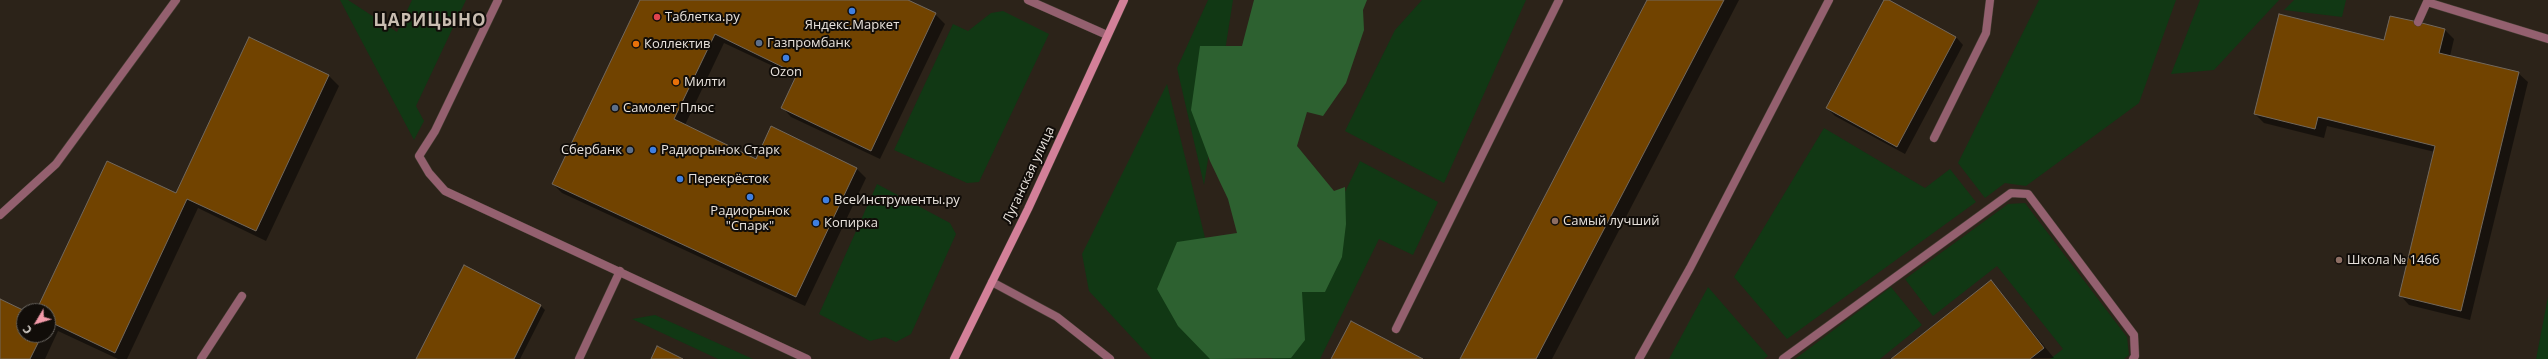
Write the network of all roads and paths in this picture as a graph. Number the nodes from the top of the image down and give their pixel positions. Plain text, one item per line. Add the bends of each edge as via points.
1 (176, 0) edge
2 (498, 0) edge
3 (1028, 0) edge
4 (1124, 0) edge
5 (1559, 0) edge
6 (1829, 0) edge
7 (1990, 0) edge
8 (2418, 22) dead end
9 (1107, 36) junction
10 (2548, 39) edge
11 (1934, 138) dead end
12 (0, 215) edge
13 (620, 271) junction
14 (992, 282) junction
15 (242, 296) dead end
16 (1396, 329) dead end
17 (785, 355) edge
18 (201, 359) edge
19 (579, 359) edge
20 (807, 359) edge
21 (954, 359) edge
22 (1110, 359) edge
23 (1639, 359) edge
24 (1784, 359) edge
25 (2132, 359) edge

1 - 12 street via 56,164
2 - 13 street via 434,131 419,156 445,191
3 - 9 street
4 - 9 main road, Луганская улица
5 - 16 street
6 - 23 street via 1690,268
7 - 11 street via 1986,33
8 - 10 street via 2427,2
9 - 14 main road, Луганская улица
13 - 17 street
13 - 19 street
14 - 21 main road, Луганская улица
14 - 22 street via 1057,318
15 - 18 street
17 - 20 street
24 - 25 street via 2011,194 2028,194 2134,335 2136,356

